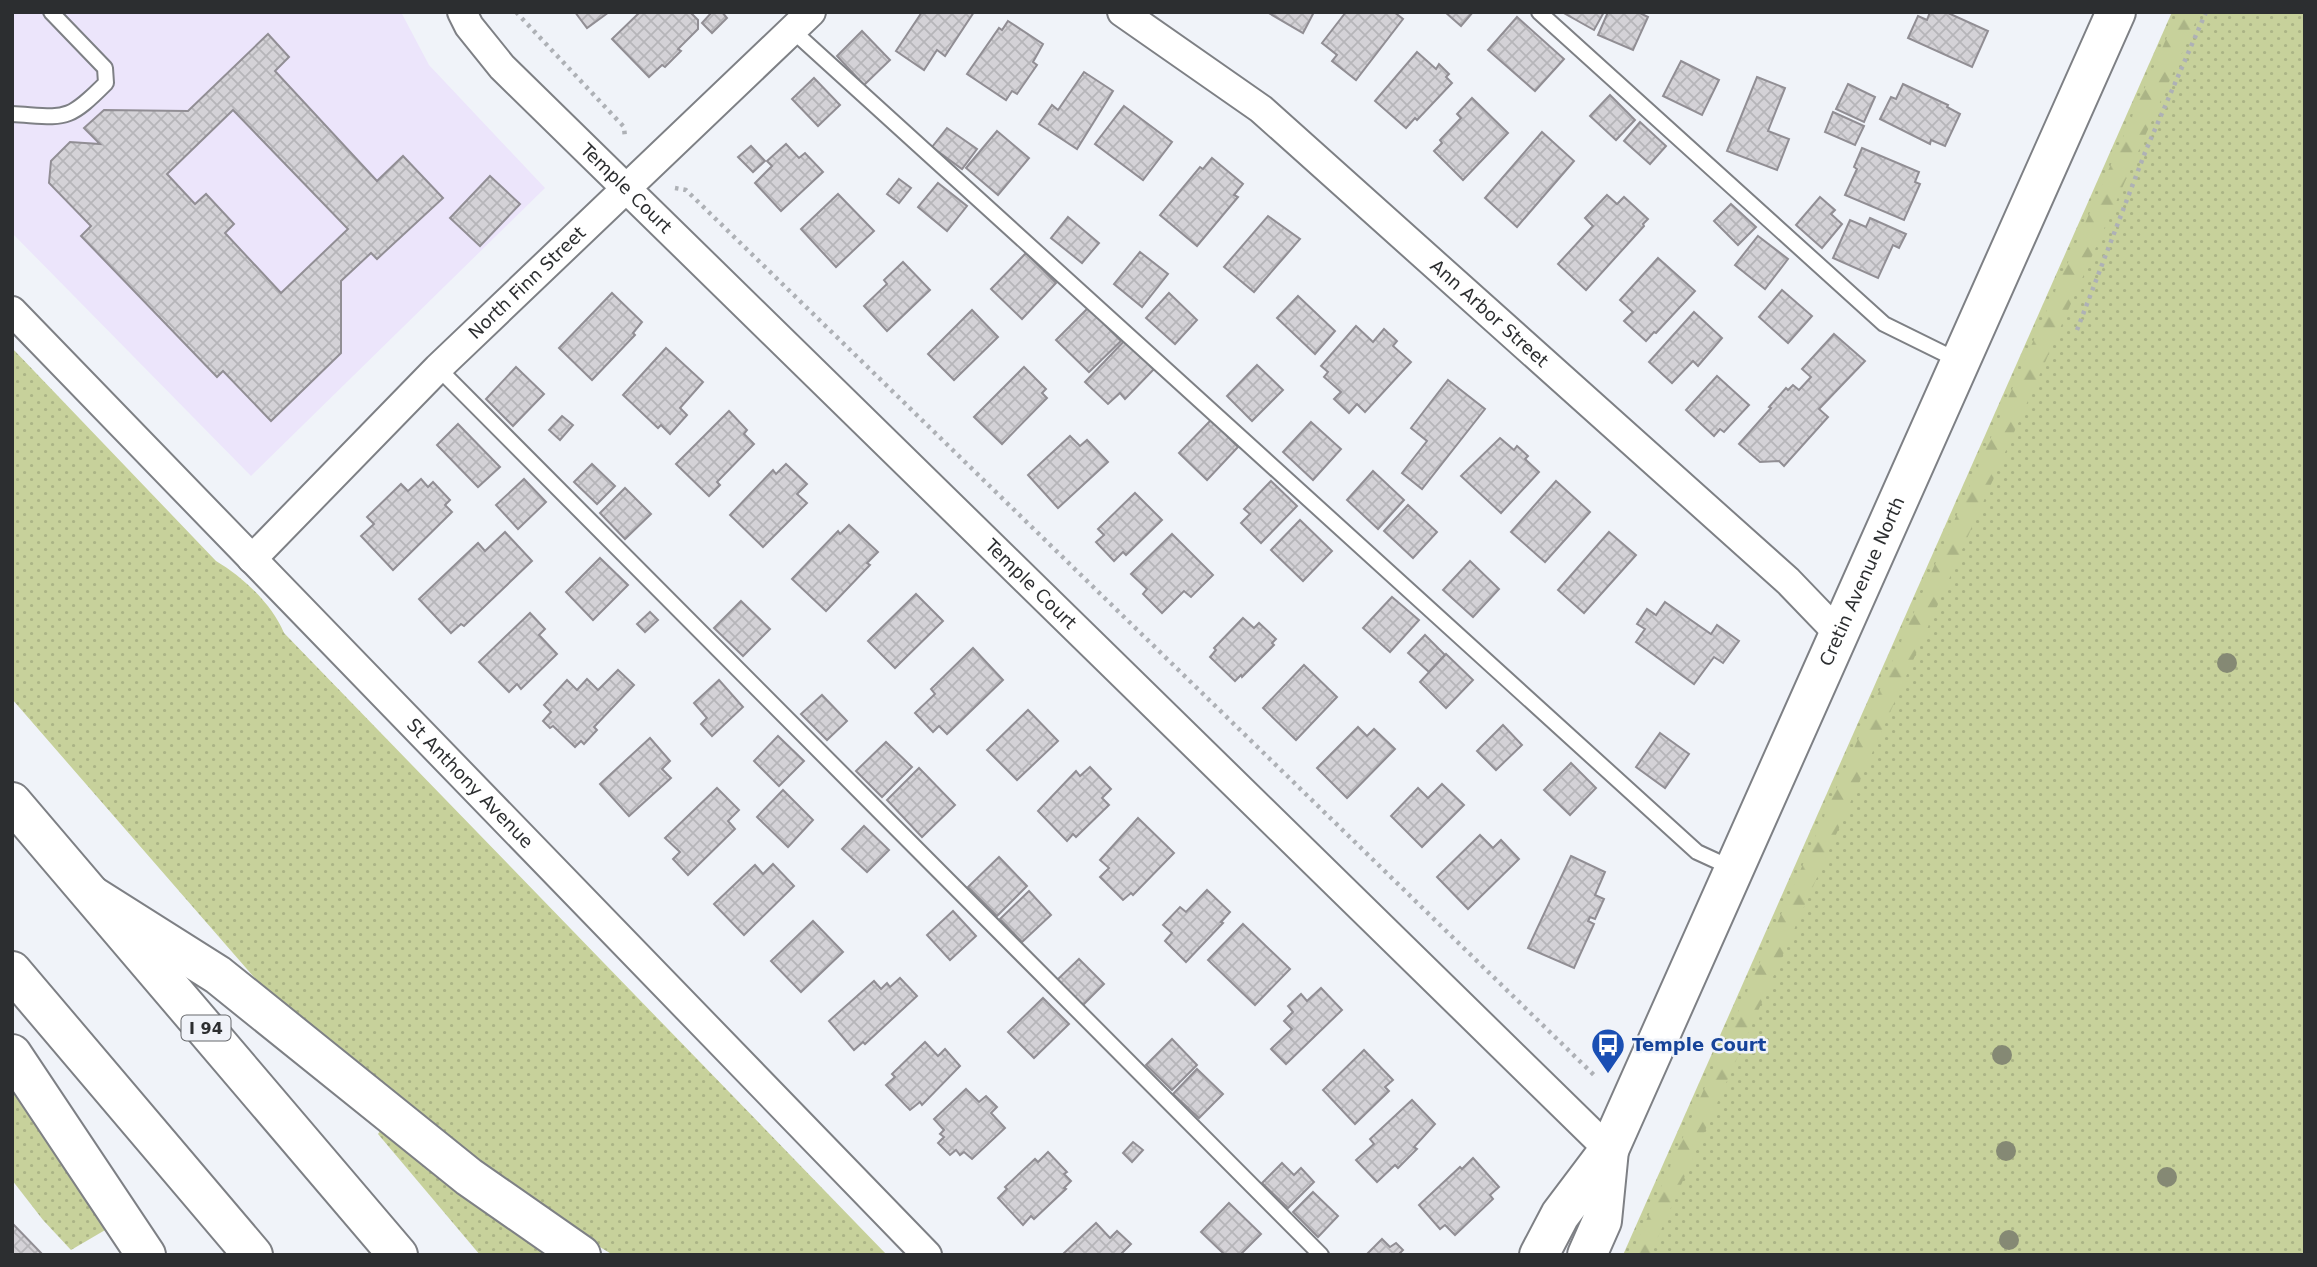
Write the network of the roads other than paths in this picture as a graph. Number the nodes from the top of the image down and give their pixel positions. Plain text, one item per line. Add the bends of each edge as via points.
1 (51, 12) edge
2 (462, 12) edge
3 (1122, 12) edge
4 (1539, 12) edge
5 (2116, 12) edge
6 (802, 21) edge
7 (12, 114) edge
8 (626, 189) junction
9 (12, 312) edge
10 (1959, 361) junction
11 (438, 368) junction
12 (251, 559) junction
13 (1840, 635) junction
14 (12, 802) edge
15 (1735, 870) junction
16 (93, 896) junction
17 (12, 971) edge
18 (12, 1054) edge
19 (1609, 1150) junction
20 (146, 1255) edge
21 (253, 1255) edge
22 (398, 1255) edge
23 (581, 1255) edge
24 (927, 1255) edge
25 (1321, 1255) edge
26 (1539, 1255) edge
27 (1587, 1255) edge

1 - 7 lane via 105,68 106,83 80,109 64,117
2 - 8 street, Temple Court via 502,67
3 - 13 street, Ann Arbor Street via 1261,108 1788,581
4 - 10 lane via 1884,324
5 - 10 main road, Cretin Avenue North
6 - 8 street, North Finn Street
6 - 15 lane via 1697,852
8 - 11 street, North Finn Street
8 - 19 street, Temple Court
9 - 12 street, St Anthony Avenue
10 - 13 main road, Cretin Avenue North
11 - 12 street, North Finn Street
11 - 25 lane
12 - 24 street, St Anthony Avenue
13 - 15 main road, Cretin Avenue North
14 - 16 main road, I 94
15 - 19 main road, Cretin Avenue North
16 - 22 main road, I 94
16 - 23 main road via 218,975 469,1177
17 - 21 main road
18 - 20 main road
19 - 26 main road, Cretin Avenue North via 1560,1215
19 - 27 main road, Cretin Avenue North via 1602,1221

